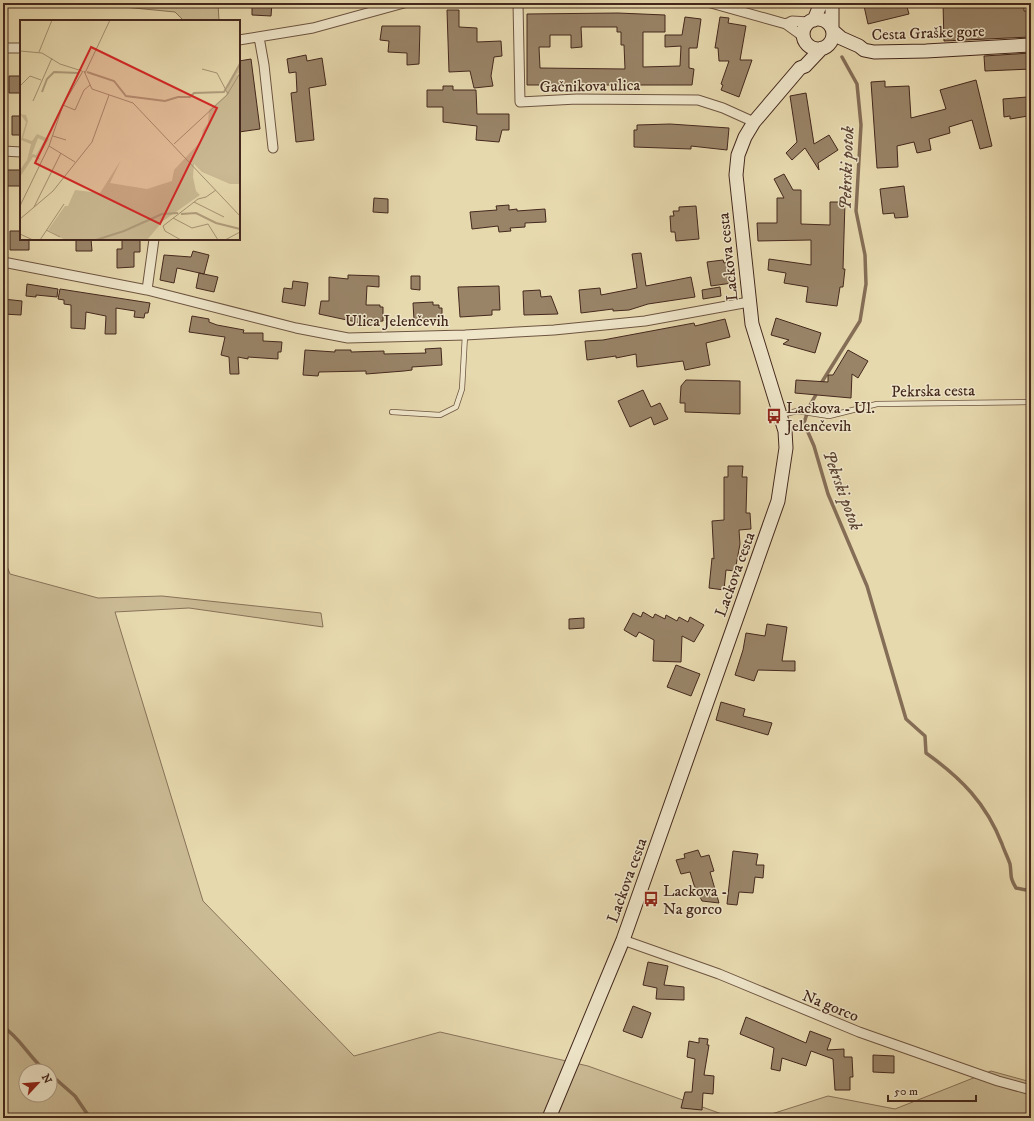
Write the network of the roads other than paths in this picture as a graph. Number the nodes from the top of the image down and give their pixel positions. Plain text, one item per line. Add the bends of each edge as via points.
1 (404, 3) edge
2 (518, 3) edge
3 (711, 3) edge
4 (821, 3) edge
5 (832, 3) edge
6 (812, 21) junction
7 (786, 24) junction
8 (832, 29) junction
9 (259, 37) junction
10 (240, 40) edge
11 (805, 40) junction
12 (1031, 45) edge
13 (825, 46) junction
14 (3, 48) edge
15 (20, 48) edge
16 (864, 50) junction
17 (800, 68) junction
18 (754, 122) junction
19 (273, 148) dead end
20 (3, 151) edge
21 (20, 152) edge
22 (154, 240) edge
23 (3, 262) edge
24 (147, 290) junction
25 (749, 302) junction
26 (465, 335) junction
27 (1031, 402) edge
28 (392, 412) dead end
29 (780, 415) junction
30 (623, 940) junction
31 (1031, 1090) edge
32 (549, 1118) edge

1 - 9 street via 314,28
2 - 18 street, Gačnikova ulica via 520,102 577,99 698,100
3 - 7 street
4 - 6 street
5 - 8 street
6 - 7 street via 792,21
6 - 8 street via 822,20
6 - 11 street via 804,31
7 - 11 street
8 - 13 street via 832,37
8 - 16 street, Cesta Graške gore via 841,38
9 - 10 street
9 - 19 street
11 - 13 street via 815,48
11 - 17 street
12 - 16 street, Cesta Graške gore via 883,53
13 - 16 street via 858,52
13 - 17 street, Lackova cesta
14 - 15 street
17 - 18 street, Lackova cesta
18 - 25 street, Lackova cesta via 738,155 736,175
20 - 21 street
22 - 24 street
23 - 24 street, Ulica Jelenčevih
24 - 26 street, Ulica Jelenčevih via 296,328 348,338
25 - 26 street, Ulica Jelenčevih via 645,321
25 - 29 street, Lackova cesta via 759,352
26 - 28 lane via 462,389 456,407 440,414
27 - 29 lane, Pekrska cesta via 877,404 829,416 803,411
29 - 30 street, Lackova cesta via 786,448 778,501
30 - 31 street, Na gorco via 719,974 859,1032 998,1081
30 - 32 street, Lackova cesta

